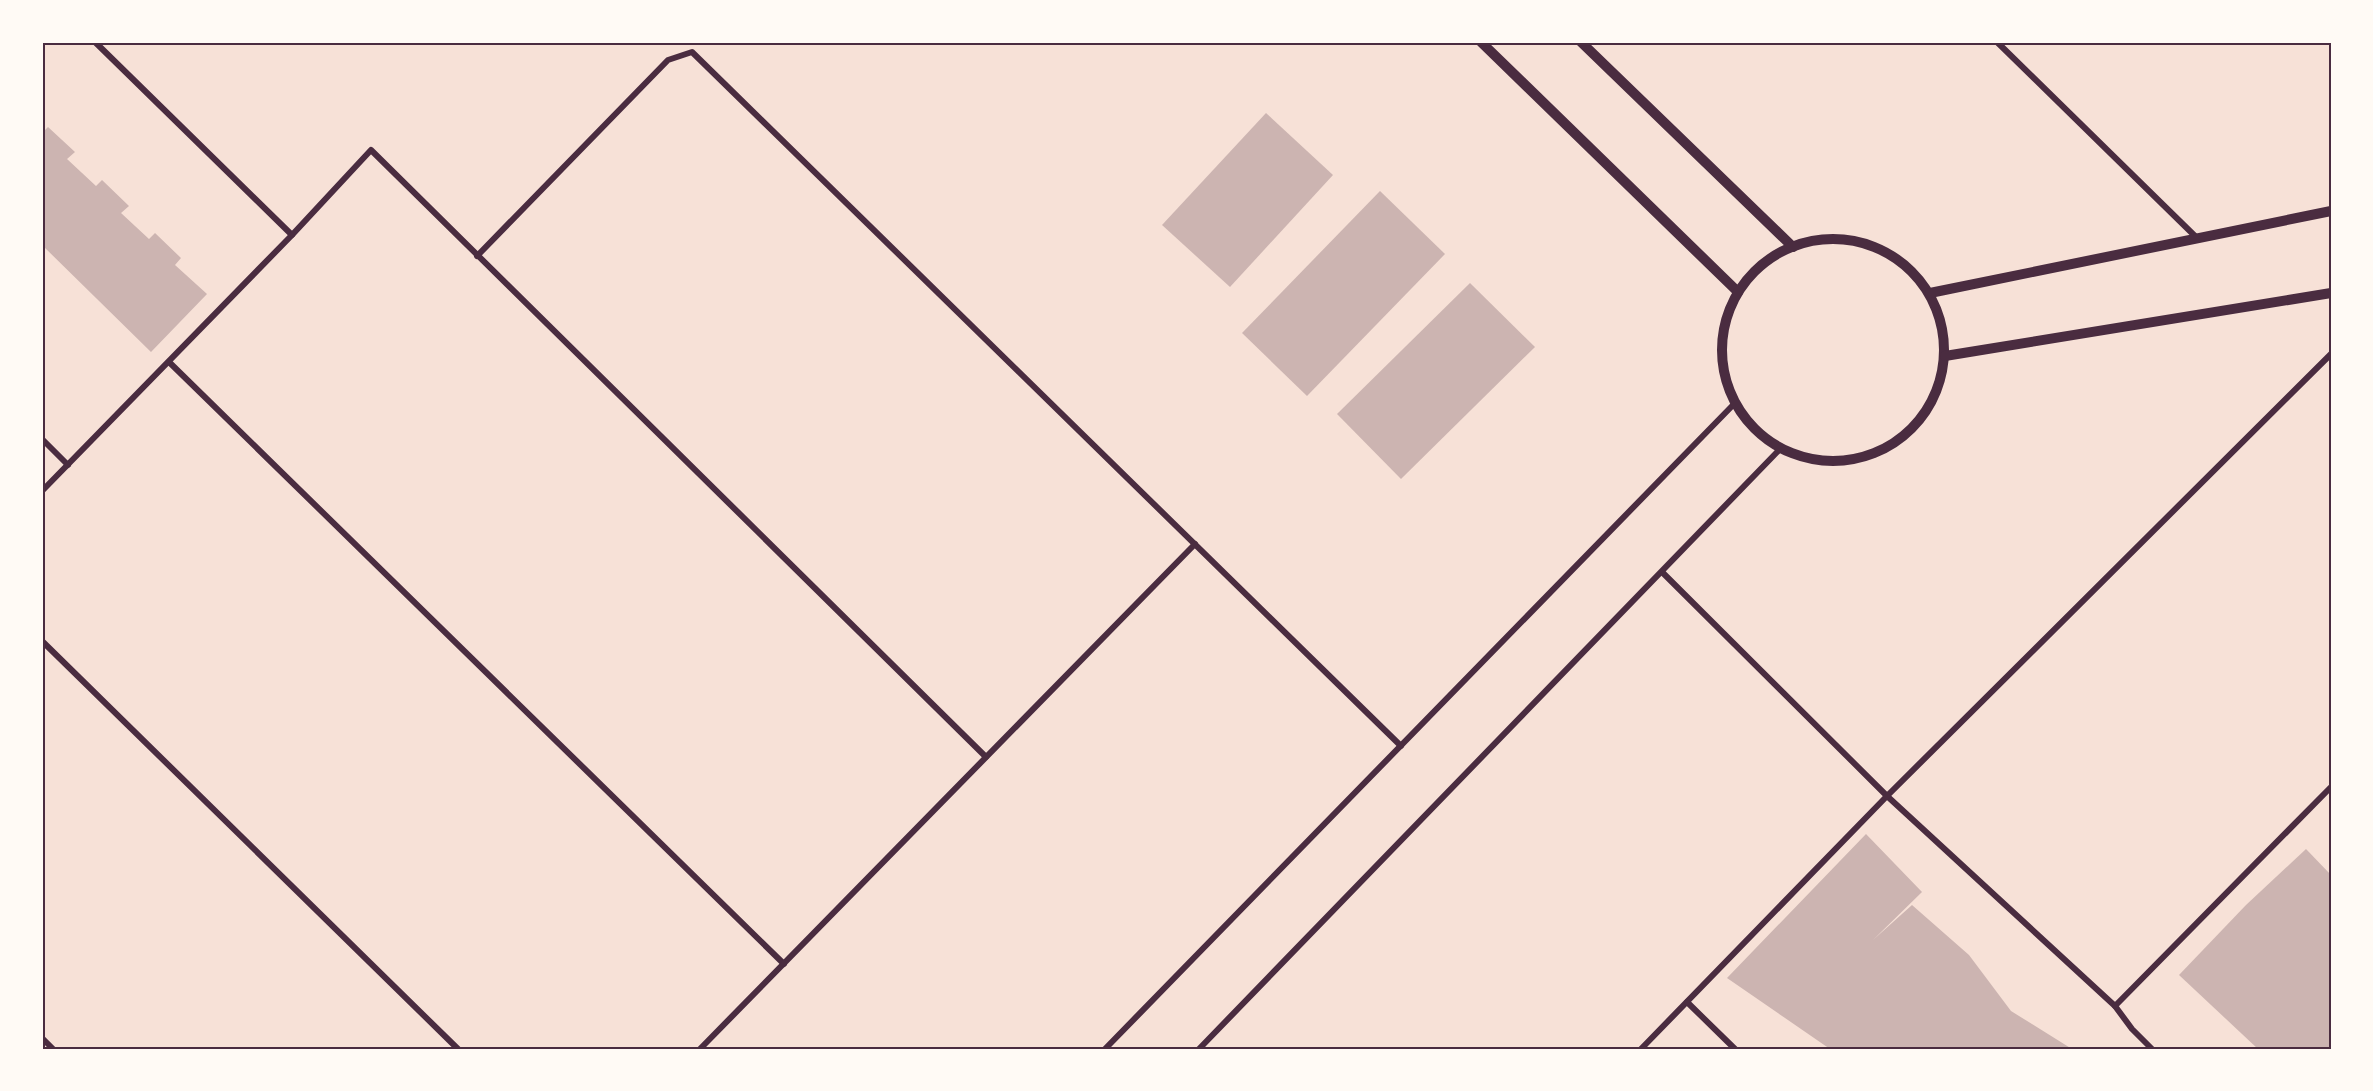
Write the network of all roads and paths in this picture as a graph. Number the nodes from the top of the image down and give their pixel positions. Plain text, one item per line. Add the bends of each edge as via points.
1 (95, 42) edge
2 (1481, 42) edge
3 (1581, 42) edge
4 (1997, 42) edge
5 (2331, 211) edge
6 (292, 235) junction
7 (2198, 238) junction
8 (1793, 247) junction
9 (477, 256) junction
10 (1738, 292) junction
11 (1929, 293) junction
12 (2331, 293) edge
13 (2331, 354) edge
14 (1945, 356) junction
15 (169, 362) junction
16 (1735, 403) junction
17 (42, 439) edge
18 (1781, 448) junction
19 (68, 465) junction
20 (42, 491) edge
21 (1195, 544) junction
22 (1662, 572) junction
23 (42, 641) edge
24 (1401, 746) junction
25 (986, 757) junction
26 (2331, 789) edge
27 (1887, 796) junction
28 (784, 964) junction
29 (1687, 1002) junction
30 (2115, 1006) junction
31 (42, 1038) edge
32 (53, 1049) edge
33 (458, 1049) edge
34 (700, 1049) edge
35 (1105, 1049) edge
36 (1199, 1049) edge
37 (1641, 1049) edge
38 (1735, 1049) edge
39 (2152, 1049) edge

1 - 6 street
2 - 10 street
3 - 8 street
4 - 7 street
5 - 7 street
6 - 9 street via 371,150
6 - 15 street
7 - 11 street
8 - 10 street via 1762,265
8 - 11 street via 1823,239 1854,241 1884,251 1910,269
9 - 21 street via 668,60 692,52
9 - 25 street
10 - 16 street via 1726,319 1721,347 1725,376
11 - 14 street via 1942,323
12 - 14 street
13 - 27 street
14 - 18 street via 1940,384 1928,409 1888,447 1862,458 1835,461 1807,458
15 - 19 street
15 - 28 street
16 - 18 street via 1762,436
16 - 24 street
17 - 19 street
18 - 22 street
19 - 20 street
21 - 24 street
21 - 25 street
22 - 27 street
22 - 36 street
23 - 33 street
24 - 35 street
25 - 28 street
26 - 30 street
27 - 29 street
27 - 30 street
28 - 34 street
29 - 37 street
29 - 38 street
30 - 39 street
31 - 32 street

